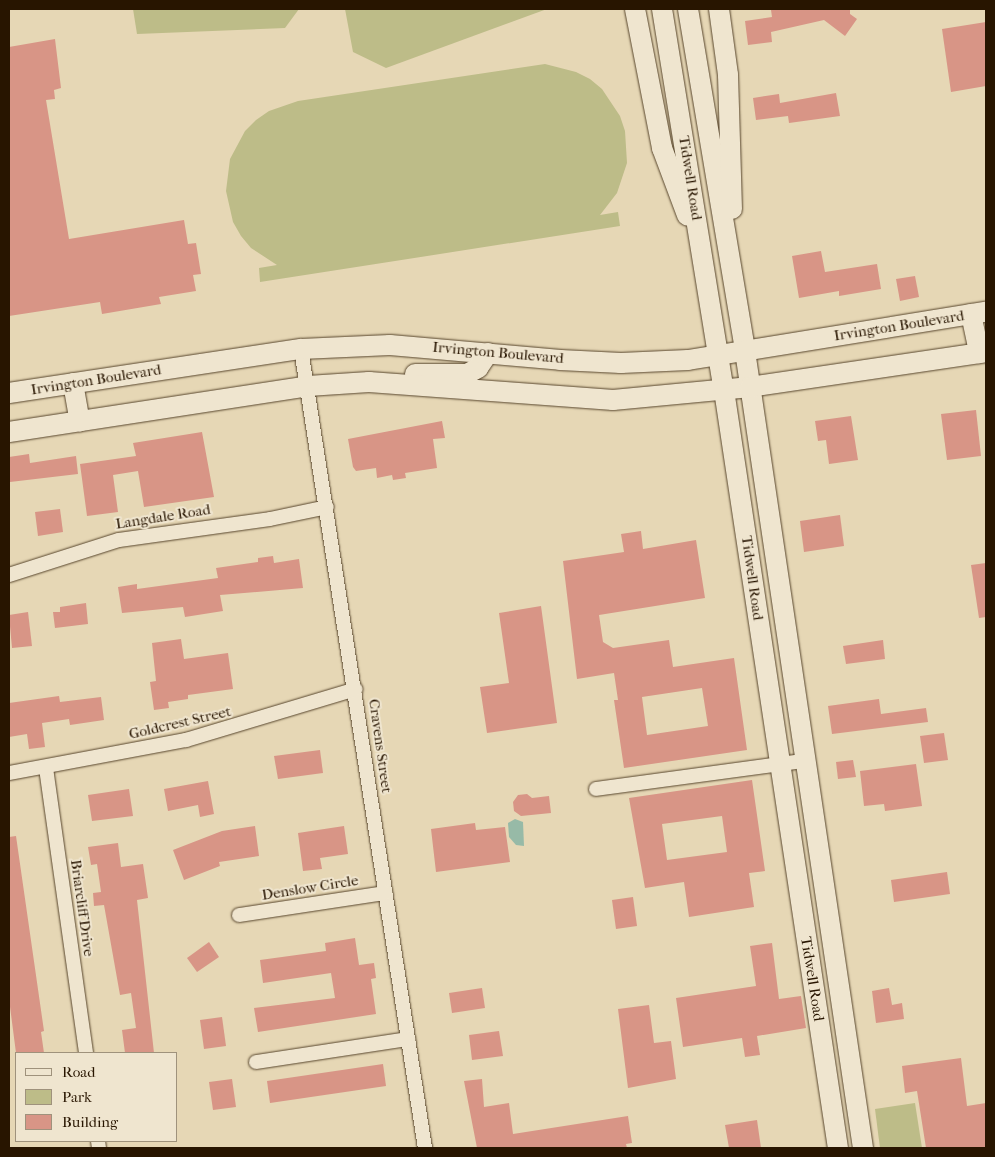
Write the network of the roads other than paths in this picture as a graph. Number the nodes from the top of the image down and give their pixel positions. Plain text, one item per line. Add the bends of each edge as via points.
1 (635, 9) edge
2 (662, 9) edge
3 (688, 9) edge
4 (719, 9) edge
5 (703, 259) junction
6 (732, 268) junction
7 (979, 313) edge
8 (301, 349) junction
9 (745, 351) junction
10 (488, 353) junction
11 (983, 353) edge
12 (719, 355) junction
13 (369, 382) junction
14 (73, 384) junction
15 (308, 386) junction
16 (750, 387) junction
17 (724, 390) junction
18 (9, 393) edge
19 (80, 421) junction
20 (9, 432) edge
21 (327, 507) junction
22 (9, 575) edge
23 (779, 590) junction
24 (754, 593) junction
25 (356, 689) junction
26 (803, 760) junction
27 (779, 764) junction
28 (46, 768) junction
29 (9, 773) edge
30 (596, 789) dead end
31 (386, 893) junction
32 (239, 915) dead end
33 (408, 1039) junction
34 (846, 1040) junction
35 (822, 1044) junction
36 (86, 1052) edge
37 (256, 1062) dead end
38 (425, 1148) edge
39 (838, 1148) edge
40 (863, 1148) edge

1 - 5 main road via 662,148
2 - 5 main road, Tidwell Road
3 - 6 main road, Tidwell Road
4 - 6 main road via 732,139
5 - 12 main road, Tidwell Road
6 - 9 main road, Tidwell Road
7 - 9 main road, Irvington Boulevard
7 - 11 main road
8 - 10 main road, Irvington Boulevard via 390,344
8 - 14 main road, Irvington Boulevard
8 - 15 street, Cravens Street
9 - 12 main road, Irvington Boulevard
9 - 16 main road, Tidwell Road
10 - 12 main road, Irvington Boulevard via 620,363
10 - 13 main road via 478,368 466,374 420,373
11 - 16 main road
12 - 17 main road, Tidwell Road
13 - 15 main road
13 - 17 main road via 613,400
14 - 18 main road, Irvington Boulevard
14 - 19 main road
15 - 19 main road
15 - 21 street, Cravens Street
16 - 17 main road
16 - 23 main road, Tidwell Road
17 - 24 main road, Tidwell Road
19 - 20 main road
21 - 22 street, Langdale Road via 270,519 119,540
21 - 25 street, Cravens Street
23 - 24 main road
23 - 26 main road, Tidwell Road
24 - 27 main road, Tidwell Road
25 - 28 street, Goldcrest Street via 211,734
25 - 31 street, Cravens Street
26 - 27 street
26 - 34 main road, Tidwell Road
27 - 30 street
27 - 35 main road, Tidwell Road
28 - 29 street, Goldcrest Street
28 - 36 street, Briarcliff Drive
31 - 32 street, Denslow Circle
31 - 33 street, Cravens Street
33 - 37 street
33 - 38 street, Cravens Street
34 - 35 main road
34 - 40 main road, Tidwell Road
35 - 39 main road, Tidwell Road

